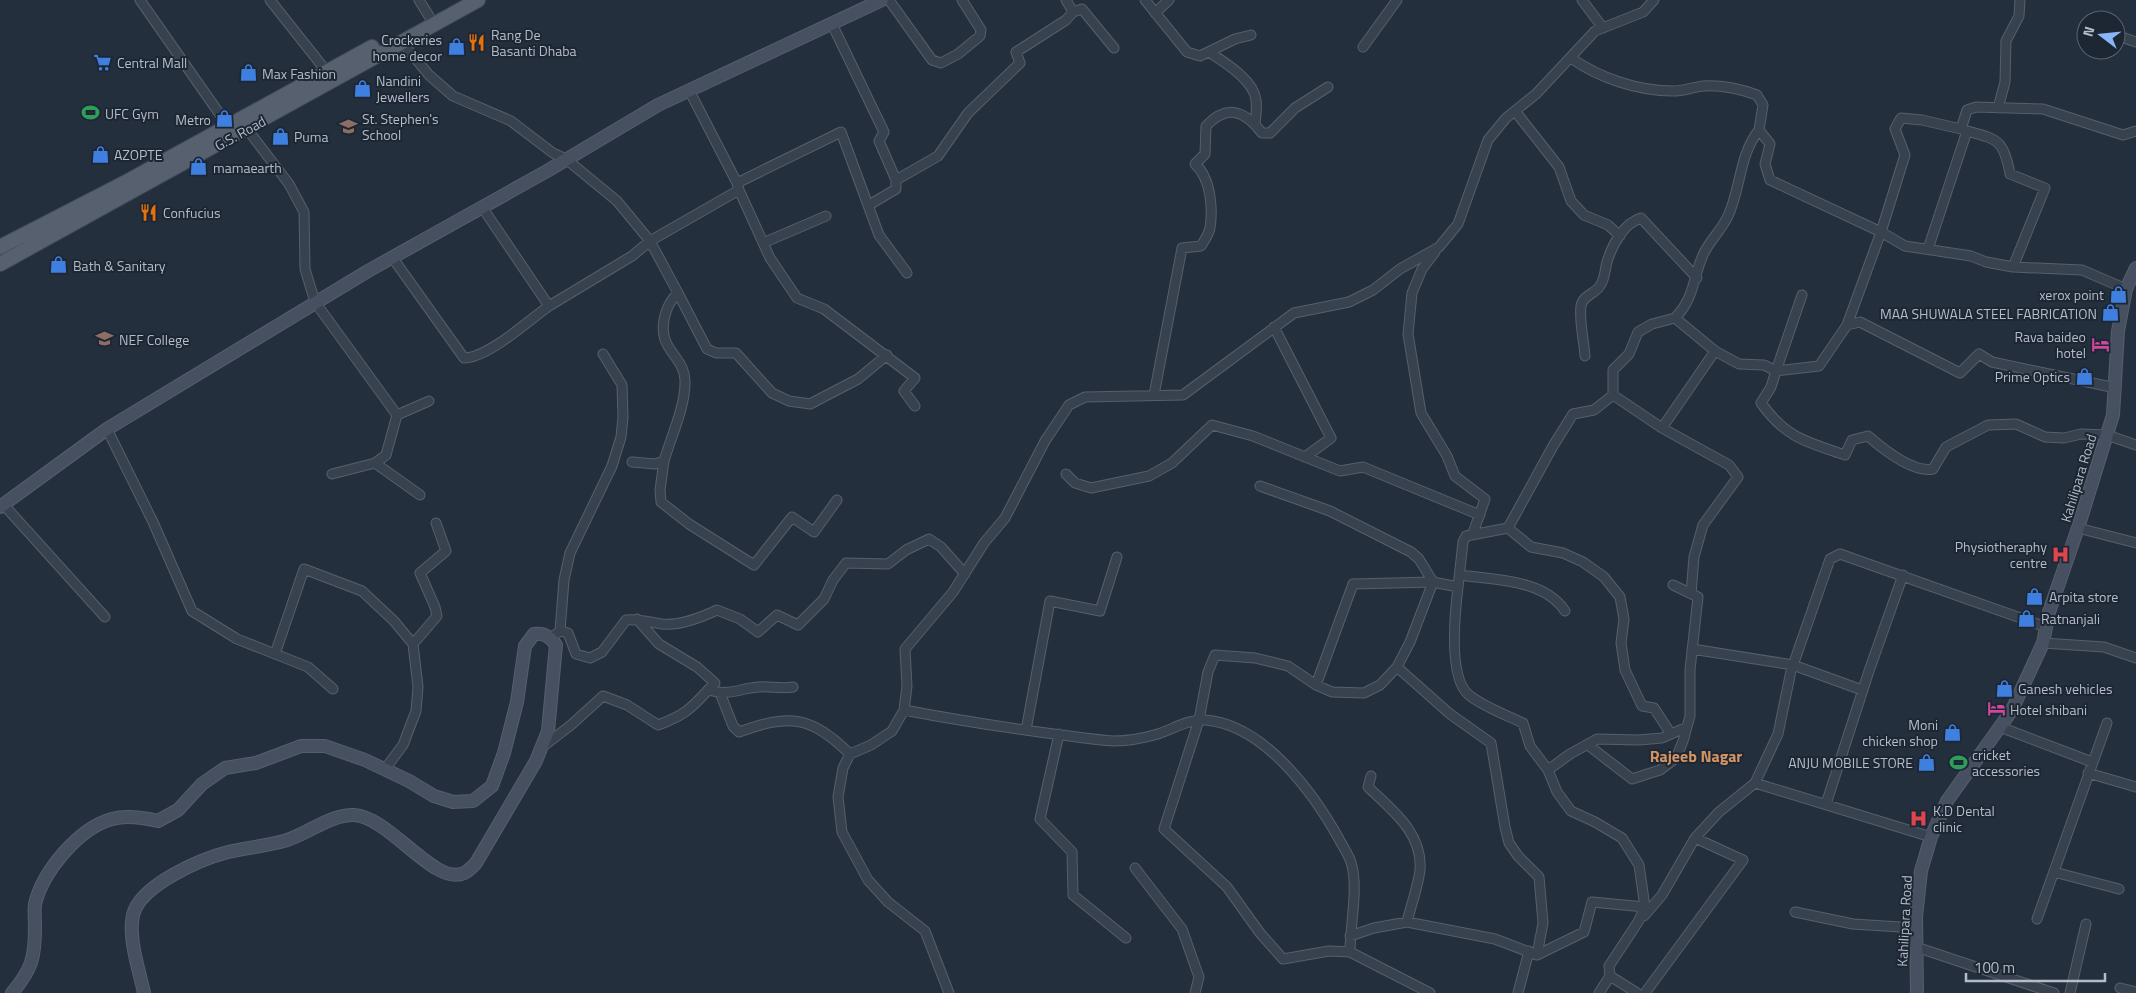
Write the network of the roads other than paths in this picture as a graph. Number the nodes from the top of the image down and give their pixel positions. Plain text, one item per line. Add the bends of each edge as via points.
1 (140, 0) edge
2 (270, 0) edge
3 (419, 0) edge
4 (458, 0) edge
5 (478, 0) edge
6 (882, 0) edge
7 (889, 0) edge
8 (962, 0) edge
9 (1066, 0) edge
10 (1145, 0) edge
11 (1169, 0) edge
12 (1398, 0) edge
13 (1582, 0) edge
14 (1654, 0) edge
15 (2020, 0) edge
16 (1073, 12) junction
17 (1155, 13) junction
18 (430, 16) junction
19 (832, 24) junction
20 (1603, 28) junction
21 (1251, 35) dead end
22 (401, 41) junction
23 (1363, 47) dead end
24 (1114, 48) dead end
25 (1209, 52) junction
26 (1570, 58) junction
27 (327, 72) junction
28 (1328, 87) dead end
29 (689, 90) junction
30 (1998, 108) junction
31 (1515, 111) junction
32 (1255, 124) junction
33 (228, 126) junction
34 (247, 129) junction
35 (1759, 130) junction
36 (1964, 130) junction
37 (2136, 131) edge
38 (566, 159) junction
39 (896, 180) junction
40 (738, 187) junction
41 (869, 205) junction
42 (482, 207) junction
43 (826, 216) dead end
44 (1881, 232) junction
45 (1620, 236) junction
46 (650, 241) junction
47 (763, 243) junction
48 (0, 247) edge
49 (1439, 247) junction
50 (1928, 249) junction
51 (392, 257) junction
52 (0, 264) edge
53 (2013, 267) junction
54 (2136, 268) edge
55 (906, 273) dead end
56 (1697, 278) junction
57 (2126, 289) junction
58 (678, 293) junction
59 (1802, 295) dead end
60 (315, 302) junction
61 (549, 306) junction
62 (1675, 318) junction
63 (1847, 324) junction
64 (1274, 328) junction
65 (1715, 351) junction
66 (603, 354) dead end
67 (887, 355) junction
68 (1585, 356) dead end
69 (1776, 371) junction
70 (2116, 388) junction
71 (1154, 395) junction
72 (1613, 396) junction
73 (429, 402) dead end
74 (915, 406) dead end
75 (397, 415) junction
76 (1662, 428) junction
77 (107, 429) junction
78 (2107, 435) junction
79 (2136, 445) edge
80 (1305, 457) junction
81 (664, 461) junction
82 (375, 462) junction
83 (632, 462) dead end
84 (332, 474) dead end
85 (1066, 474) dead end
86 (1260, 486) dead end
87 (420, 495) dead end
88 (837, 500) dead end
89 (2, 506) edge
90 (1480, 515) junction
91 (436, 523) dead end
92 (1508, 528) junction
93 (2078, 528) junction
94 (1473, 533) junction
95 (2136, 543) edge
96 (1117, 557) dead end
97 (965, 574) junction
98 (1460, 575) junction
99 (1903, 575) junction
100 (1433, 582) junction
101 (1673, 585) dead end
102 (1458, 587) junction
103 (1691, 594) junction
104 (1565, 611) dead end
105 (105, 617) dead end
106 (637, 619) junction
107 (2046, 627) junction
108 (555, 634) junction
109 (2043, 642) junction
110 (413, 644) junction
111 (1692, 649) junction
112 (275, 654) junction
113 (2133, 656) edge
114 (1793, 665) junction
115 (1397, 667) junction
116 (1316, 685) junction
117 (793, 687) dead end
118 (333, 689) dead end
119 (708, 690) junction
120 (1862, 690) junction
121 (720, 693) junction
122 (904, 710) junction
123 (1199, 720) junction
124 (2107, 723) dead end
125 (2000, 727) junction
126 (1687, 728) junction
127 (1026, 730) junction
128 (1059, 734) junction
129 (1671, 734) junction
130 (1588, 745) junction
131 (541, 748) junction
132 (850, 754) junction
133 (2092, 762) junction
134 (385, 769) junction
135 (1548, 770) junction
136 (2088, 773) junction
137 (1370, 776) dead end
138 (1755, 783) junction
139 (2136, 787) edge
140 (1826, 804) junction
141 (1931, 837) junction
142 (1695, 838) junction
143 (1135, 868) dead end
144 (2054, 872) junction
145 (2120, 889) dead end
146 (1645, 906) junction
147 (1795, 912) dead end
148 (2037, 919) dead end
149 (1407, 922) junction
150 (1638, 922) junction
151 (2086, 924) dead end
152 (1916, 928) junction
153 (1350, 936) junction
154 (1126, 938) dead end
155 (1916, 947) junction
156 (1350, 952) junction
157 (1533, 953) junction
158 (1610, 976) junction
159 (2120, 988) dead end
160 (2136, 992) edge
161 (12, 993) edge
162 (144, 993) edge
163 (949, 993) edge
164 (1195, 993) edge
165 (1430, 993) edge
166 (1518, 993) edge
167 (1599, 993) edge
168 (1637, 993) edge
169 (1645, 993) edge
170 (1917, 993) edge
171 (2054, 993) edge
172 (2070, 993) edge

1 - 33 street
2 - 27 street
3 - 18 street
4 - 18 main road, G.S. Road
5 - 22 main road, G.S. Road
6 - 19 street
7 - 8 street via 932,60 940,63 958,54 980,36 981,30
9 - 16 street
10 - 17 street
11 - 17 street
12 - 23 street
13 - 20 street
14 - 20 street via 1643,12
15 - 30 street via 2019,16 2006,41 2005,82
16 - 24 street via 1082,8
16 - 39 street via 1066,20 1016,52 1020,63 968,113 938,156
17 - 25 street via 1187,52 1200,56
18 - 27 main road, G.S. Road
19 - 29 street
19 - 39 street via 884,132 879,141
20 - 26 street via 1595,31
21 - 25 street via 1234,39
22 - 34 main road, G.S. Road
22 - 38 street via 429,75 452,96 511,121
25 - 32 street via 1236,70 1252,90 1256,99
26 - 31 street
26 - 35 street via 1593,71 1641,87 1674,91 1705,86 1757,95 1763,105
27 - 33 main road, G.S. Road
28 - 32 street via 1295,108 1270,133 1262,133
29 - 38 street via 658,104
29 - 40 street
30 - 36 street via 1967,110
30 - 37 street via 2043,109 2123,135
31 - 45 street via 1560,167 1571,201 1584,215 1608,225
31 - 49 street via 1488,140 1458,224
32 - 71 street via 1227,110 1206,126 1205,154 1195,164 1201,170 1211,202 1210,230 1201,246 1182,248
33 - 48 main road, G.S. Road
34 - 52 main road, G.S. Road
34 - 60 street via 289,184 304,212 305,269
35 - 44 street via 1770,144 1765,164 1770,180
35 - 56 street via 1742,163 1728,215 1702,256
36 - 44 street via 1900,118 1895,129 1905,155
36 - 50 street
36 - 53 street via 1996,140 2006,151 2010,174 2045,188
38 - 42 street
38 - 46 street via 617,201
39 - 41 street via 896,189
40 - 41 street via 841,132
40 - 46 street
40 - 47 street
41 - 55 street via 879,235
42 - 51 street
42 - 61 street
43 - 47 street
44 - 50 street via 1905,246
44 - 63 street
45 - 56 street via 1633,220 1641,218
45 - 68 street via 1601,284 1581,305
46 - 58 street
46 - 61 street via 632,256
47 - 67 street via 797,298 824,309
49 - 64 street via 1400,269 1374,290 1349,302 1294,313
49 - 90 street via 1422,269 1412,293 1408,334 1415,381 1421,413 1455,476 1485,499
50 - 53 street
51 - 60 street
51 - 61 street via 464,358 473,358 490,348
53 - 57 street via 2082,270
54 - 57 street, Kahilipara Road
56 - 62 street via 1686,306
57 - 70 street, Kahilipara Road via 2118,330
58 - 67 street via 707,349 716,353 736,353 772,393 789,401 810,404 858,379
58 - 81 street via 668,302 664,322 666,344 681,364 686,381
59 - 69 street
60 - 75 street
60 - 77 street
62 - 65 street
62 - 72 street via 1652,324 1638,332 1629,354 1613,370
63 - 69 street via 1819,366
63 - 70 street via 1860,322 1960,372 1979,354 1992,362
64 - 71 street via 1183,395
64 - 80 street via 1331,438
65 - 69 street via 1739,364 1764,365
65 - 76 street
66 - 108 street via 622,385 624,417 621,437 612,466 570,553
67 - 74 street via 915,378 904,391
69 - 78 street via 1761,403 1771,418 1802,441 1846,455 1852,440 1868,436 1888,453 1924,471 1933,469 1946,447 1988,425 2016,424 2045,436 2064,438 2081,434
70 - 78 street, Kahilipara Road
71 - 97 street via 1086,397 1069,405 1045,441 1006,518 984,543
72 - 76 street
72 - 92 street via 1594,410 1573,414
73 - 75 street
75 - 82 street via 386,455
76 - 103 street via 1729,465 1738,477 1703,525 1694,557
77 - 89 street
77 - 112 street via 154,522 192,611 237,639
78 - 79 street
78 - 93 street, Kahilipara Road
80 - 85 street via 1253,436 1212,426 1172,463 1149,476 1091,488 1075,483
80 - 90 street via 1340,471 1363,467
81 - 83 street via 655,464
81 - 88 street via 661,502 689,524 754,565 792,517 814,532
82 - 84 street
82 - 87 street
86 - 100 street via 1330,510 1410,552 1419,558
89 - 105 street
90 - 94 street
91 - 110 street via 446,551 420,574 436,616
92 - 94 street
92 - 129 street via 1531,547 1563,553 1583,562 1604,578 1620,597 1624,619 1620,643 1625,670 1642,706 1654,708
93 - 95 street
93 - 107 street, Kahilipara Road via 2048,612
94 - 98 street via 1463,542
96 - 127 street via 1100,611 1050,601
97 - 106 street via 941,547 929,540 906,550 888,564 846,563 824,599 798,626 777,615 758,632 740,619 717,610 692,620 664,624
97 - 122 street via 905,649 907,686
98 - 102 street
98 - 104 street via 1544,591
99 - 107 street
99 - 114 street via 1840,554 1830,558
99 - 120 street
100 - 102 street
100 - 115 street
100 - 116 street via 1353,584
101 - 103 street
102 - 135 street via 1457,674 1468,694 1523,724 1530,746
103 - 111 street via 1698,598
106 - 108 street via 626,620 602,652 590,658 576,654 568,633
106 - 119 street via 659,644 697,667 715,683
107 - 109 street, Kahilipara Road
108 - 131 street via 548,731
108 - 134 street via 534,634 525,646 517,702 492,786 473,801 454,802 434,796
109 - 113 street via 2104,647
109 - 125 street, Kahilipara Road via 2024,687
110 - 112 street via 362,591 304,569
110 - 134 street via 418,687 416,711 403,745
111 - 114 street
111 - 126 street
112 - 118 street via 308,667
114 - 120 street
114 - 138 street via 1778,734
115 - 116 street via 1380,685 1364,692 1332,692
115 - 157 street via 1450,714 1492,743 1509,843 1539,877 1543,923
116 - 123 street via 1288,666 1255,658 1215,655 1208,672
117 - 121 street via 760,687
119 - 121 street
119 - 131 street via 696,705 678,718 658,725 627,705 603,696
120 - 140 street
121 - 132 street via 733,726 739,732 776,720 800,721 818,728
122 - 127 street
122 - 132 street via 892,731 872,745
123 - 128 street via 1131,740
123 - 153 street via 1223,722 1242,731 1283,762 1331,824 1352,866
123 - 156 street via 1164,829 1227,887 1283,959 1329,951
124 - 133 street
125 - 133 street
125 - 141 street, Kahilipara Road via 1947,801
126 - 129 street
126 - 130 street via 1676,758 1660,770 1632,779
127 - 128 street
128 - 154 street via 1040,819 1072,852 1073,896
129 - 130 street via 1639,740 1598,739
130 - 135 street
131 - 162 street via 476,863 464,873 441,871 394,834 370,819 353,815 288,840 228,852 190,866 155,886 139,901 133,915 134,943
132 - 163 street via 842,768 838,797 842,832 868,880 888,902 926,931
133 - 136 street
134 - 161 street via 325,746 301,746 256,763 225,768 202,784 178,810 158,821 112,819 86,833 57,858 42,887 35,905 35,953 28,974
135 - 146 street via 1557,792 1571,811 1622,838 1639,865
136 - 139 street
136 - 144 street
137 - 149 street via 1368,787 1396,813 1410,830 1417,846 1420,870
138 - 140 street
138 - 142 street via 1719,812
140 - 141 street
141 - 152 street, Kahilipara Road via 1921,871
142 - 150 street via 1662,895
142 - 169 street via 1743,860
143 - 164 street via 1182,929 1200,977
144 - 145 street
144 - 148 street
146 - 150 street
146 - 157 street via 1592,902 1584,932
147 - 152 street via 1853,924
149 - 153 street
149 - 157 street via 1495,939
150 - 158 street via 1610,966
151 - 172 street
152 - 155 street, Kahilipara Road
153 - 156 street
155 - 170 street, Kahilipara Road
155 - 171 street
156 - 165 street
157 - 166 street
158 - 167 street
158 - 168 street
159 - 160 street

